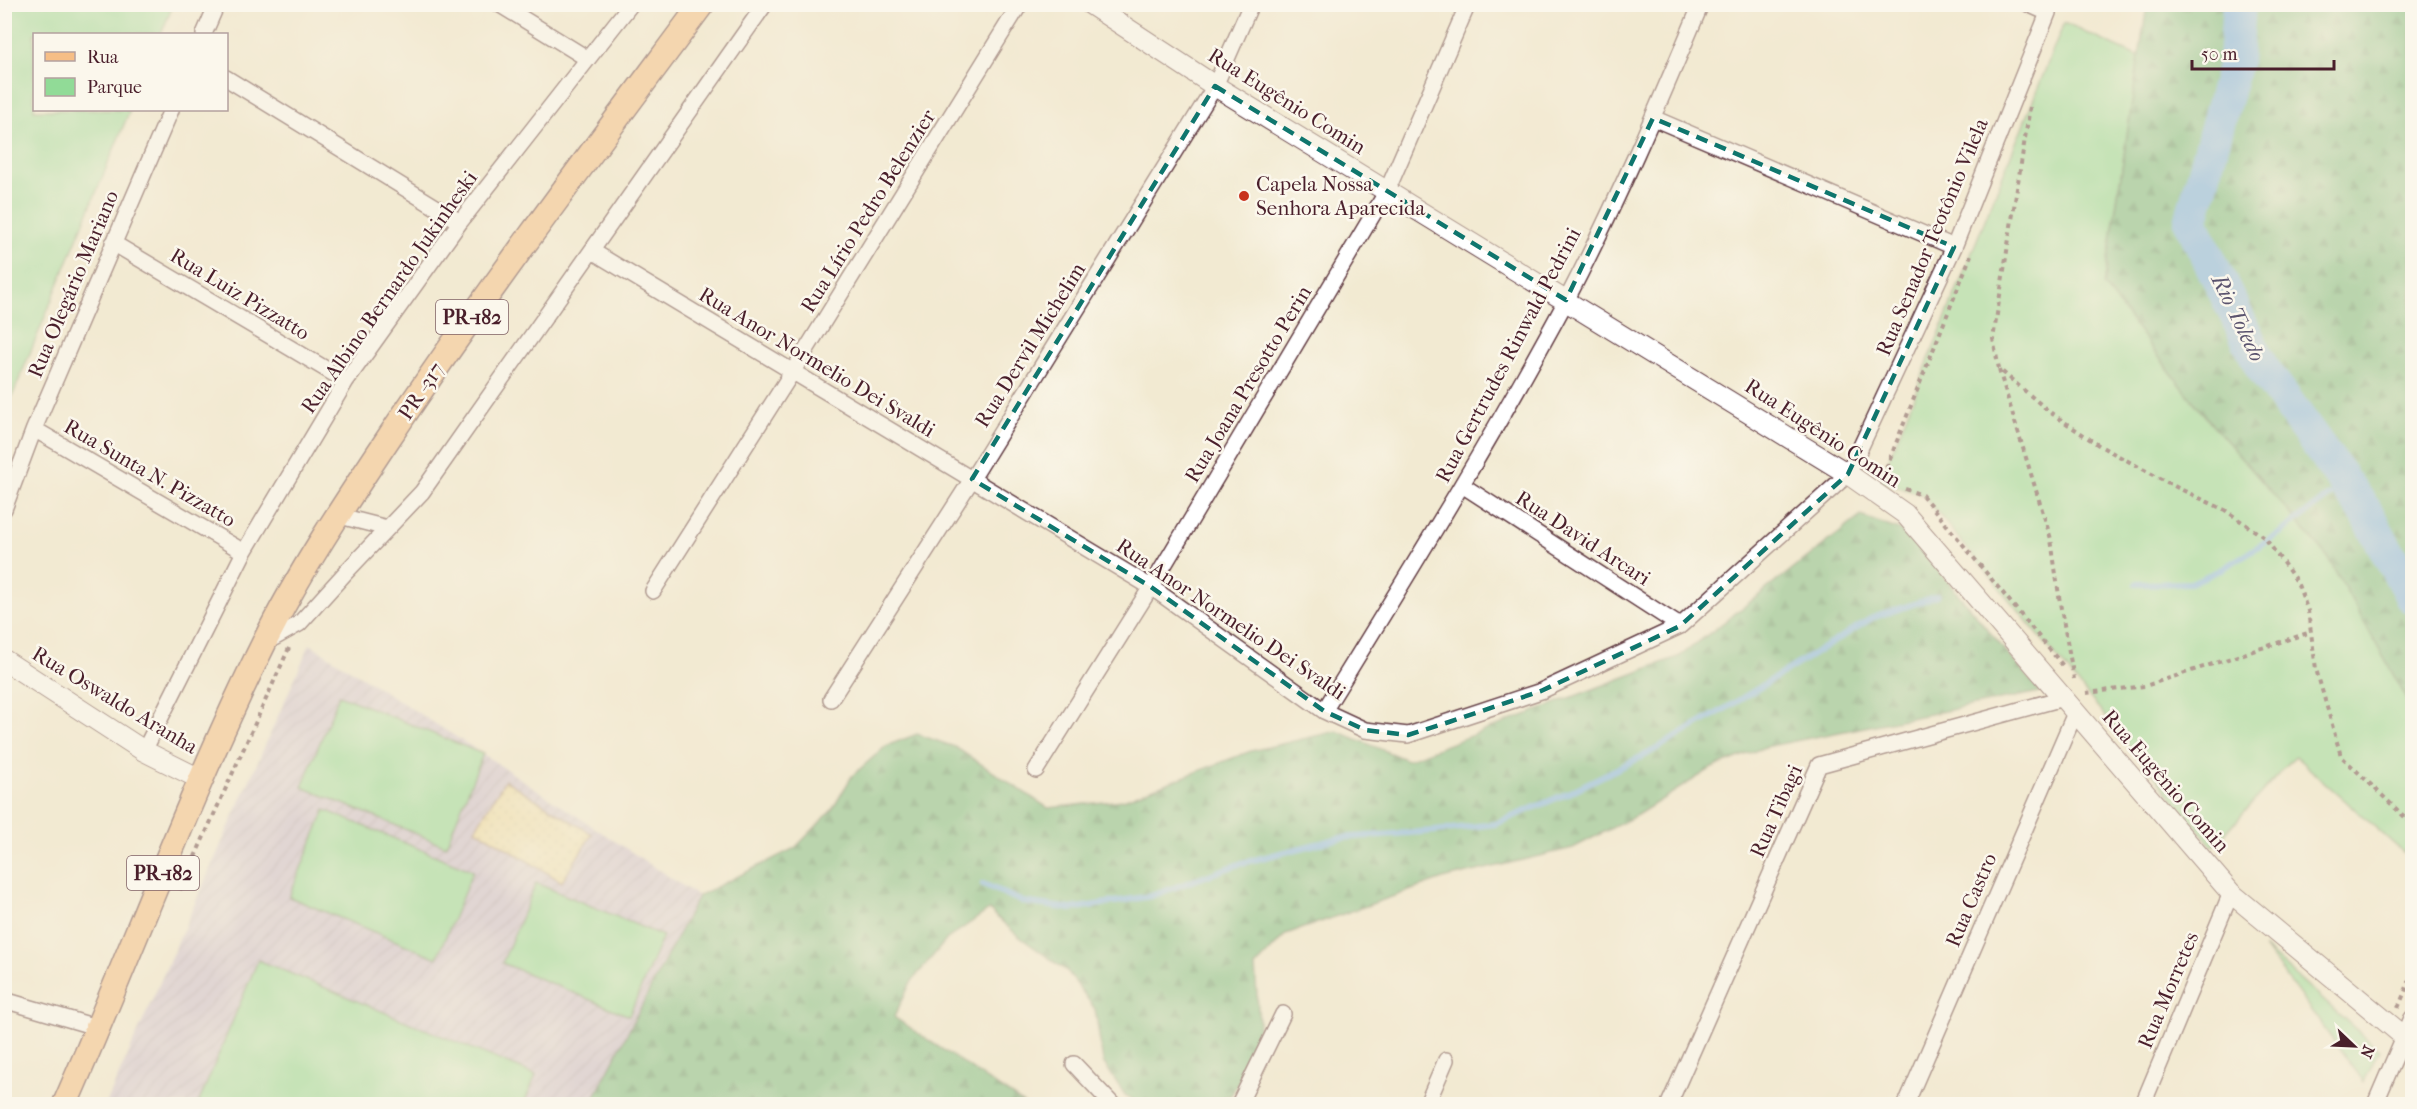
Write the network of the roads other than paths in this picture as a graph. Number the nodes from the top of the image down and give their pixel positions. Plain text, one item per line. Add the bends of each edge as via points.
1 (217, 4) edge
2 (499, 4) edge
3 (631, 4) edge
4 (702, 4) edge
5 (765, 4) edge
6 (1020, 4) edge
7 (1090, 4) edge
8 (1251, 4) edge
9 (1467, 4) edge
10 (1701, 4) edge
11 (2028, 4) edge
12 (204, 33) edge
13 (588, 59) junction
14 (228, 79) edge
15 (1215, 86) junction
16 (171, 111) edge
17 (1653, 118) junction
18 (1387, 190) junction
19 (460, 222) junction
20 (113, 243) junction
21 (1954, 247) junction
22 (592, 250) junction
23 (1566, 300) junction
24 (793, 371) junction
25 (346, 381) junction
26 (34, 429) junction
27 (1848, 474) junction
28 (972, 479) junction
29 (1462, 485) junction
30 (4, 509) edge
31 (336, 515) junction
32 (387, 528) junction
33 (244, 552) junction
34 (1151, 587) junction
35 (653, 591) dead end
36 (1680, 626) junction
37 (264, 644) junction
38 (4, 660) edge
39 (831, 699) dead end
40 (2069, 706) junction
41 (1323, 711) junction
42 (144, 751) junction
43 (1036, 770) dead end
44 (202, 780) junction
45 (2231, 893) junction
46 (4, 1000) edge
47 (1283, 1014) dead end
48 (2412, 1018) edge
49 (99, 1028) junction
50 (2408, 1040) edge
51 (1446, 1060) dead end
52 (1074, 1064) dead end
53 (65, 1104) edge
54 (1112, 1104) edge
55 (1239, 1104) edge
56 (1427, 1104) edge
57 (1669, 1104) edge
58 (1906, 1104) edge
59 (2143, 1104) edge
60 (2374, 1104) edge

1 - 12 street
2 - 13 street
3 - 13 street, Rua Albino Bernardo Jukinheski
4 - 31 main road, PR -317 / PR-182 via 513,258
5 - 22 street
6 - 24 street, Rua Lírio Pedro Belenzier
7 - 15 street, Rua Eugênio Comin
8 - 15 street, Rua Dervil Michelim
9 - 18 street, Rua Joana Presotto Perin
10 - 17 street, Rua Gertrudes Rinwald Pedrini
11 - 21 street, Rua Senador Teotônio Vilela via 2048,13
13 - 19 street, Rua Albino Bernardo Jukinheski
14 - 19 street
15 - 18 street, Rua Eugênio Comin
15 - 28 street, Rua Dervil Michelim
16 - 20 street, Rua Olegário Mariano
17 - 21 street
17 - 23 street, Rua Gertrudes Rinwald Pedrini
18 - 23 street, Rua Eugênio Comin
18 - 34 street, Rua Joana Presotto Perin
19 - 25 street, Rua Albino Bernardo Jukinheski
20 - 25 street, Rua Luiz Pizzatto
20 - 26 street, Rua Olegário Mariano
21 - 27 street, Rua Senador Teotônio Vilela
22 - 24 street, Rua Anor Normelio Dei Svaldi
22 - 32 street via 422,492
23 - 27 street, Rua Eugênio Comin
23 - 29 street, Rua Gertrudes Rinwald Pedrini
24 - 28 street, Rua Anor Normelio Dei Svaldi
24 - 35 street, Rua Lírio Pedro Belenzier
25 - 33 street, Rua Albino Bernardo Jukinheski
26 - 30 street, Rua Olegário Mariano
26 - 33 street, Rua Sunta N. Pizzatto
27 - 36 street, Rua Anor Normelio Dei Svaldi
27 - 40 street, Rua Eugênio Comin via 1905,514
28 - 34 street, Rua Anor Normelio Dei Svaldi
28 - 39 street, Rua Dervil Michelim
29 - 36 street, Rua David Arcari
29 - 41 street, Rua Gertrudes Rinwald Pedrini
31 - 32 street
31 - 37 main road, PR -317 / PR-182
32 - 37 street via 299,624
33 - 42 street, Rua Albino Bernardo Jukinheski
34 - 41 street, Rua Anor Normelio Dei Svaldi
34 - 43 street, Rua Joana Presotto Perin
36 - 41 street, Rua Anor Normelio Dei Svaldi via 1541,691 1408,735 1365,730
37 - 44 main road, PR-182 / PR-182
38 - 42 street, Rua Oswaldo Aranha
40 - 45 street, Rua Eugênio Comin
40 - 57 street, Rua Tibagi via 1819,765
40 - 58 street, Rua Castro
42 - 44 street, Rua Oswaldo Aranha
44 - 49 main road, PR-182 / PR-182
45 - 50 street, Rua Eugênio Comin
45 - 59 street, Rua Morretes
46 - 49 street
47 - 55 street
48 - 50 street
49 - 53 main road, PR-182 / PR-182
50 - 60 street
51 - 56 street
52 - 54 street

